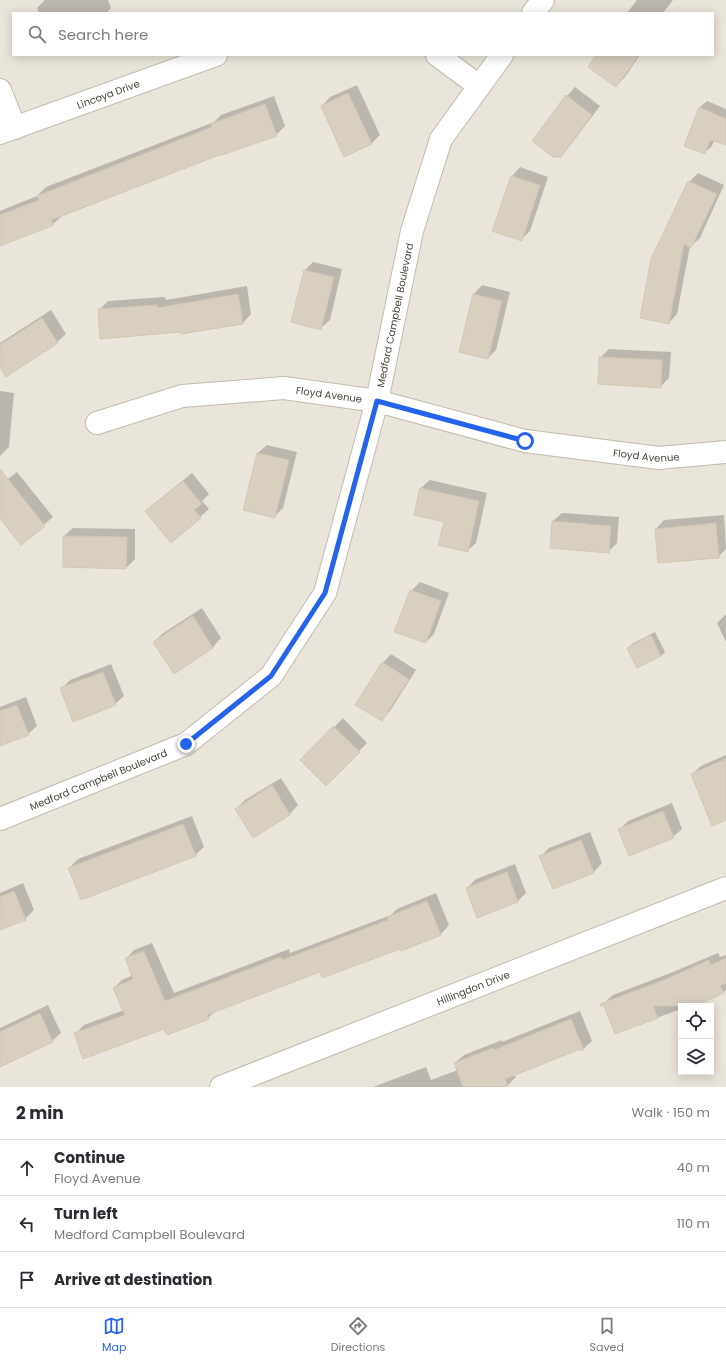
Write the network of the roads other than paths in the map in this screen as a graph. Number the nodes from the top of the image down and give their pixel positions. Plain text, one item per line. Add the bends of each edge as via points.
1 (543, 0) edge
2 (534, 12) edge
3 (213, 56) edge
4 (438, 56) edge
5 (501, 56) edge
6 (479, 86) junction
7 (0, 90) edge
8 (7, 131) edge
9 (377, 401) junction
10 (97, 422) dead end
11 (726, 452) edge
12 (0, 819) edge
13 (726, 888) edge
14 (221, 1087) edge

1 - 2 street
3 - 8 street, Lincoya Drive
4 - 6 street
5 - 6 street, Medford Campbell Boulevard
6 - 9 street, Medford Campbell Boulevard via 441,139 412,230
7 - 8 street
9 - 10 street, Floyd Avenue via 276,388 182,396
9 - 11 street, Floyd Avenue via 525,441 659,458
9 - 12 street, Medford Campbell Boulevard via 325,593 271,676 186,744
13 - 14 street, Hillingdon Drive

